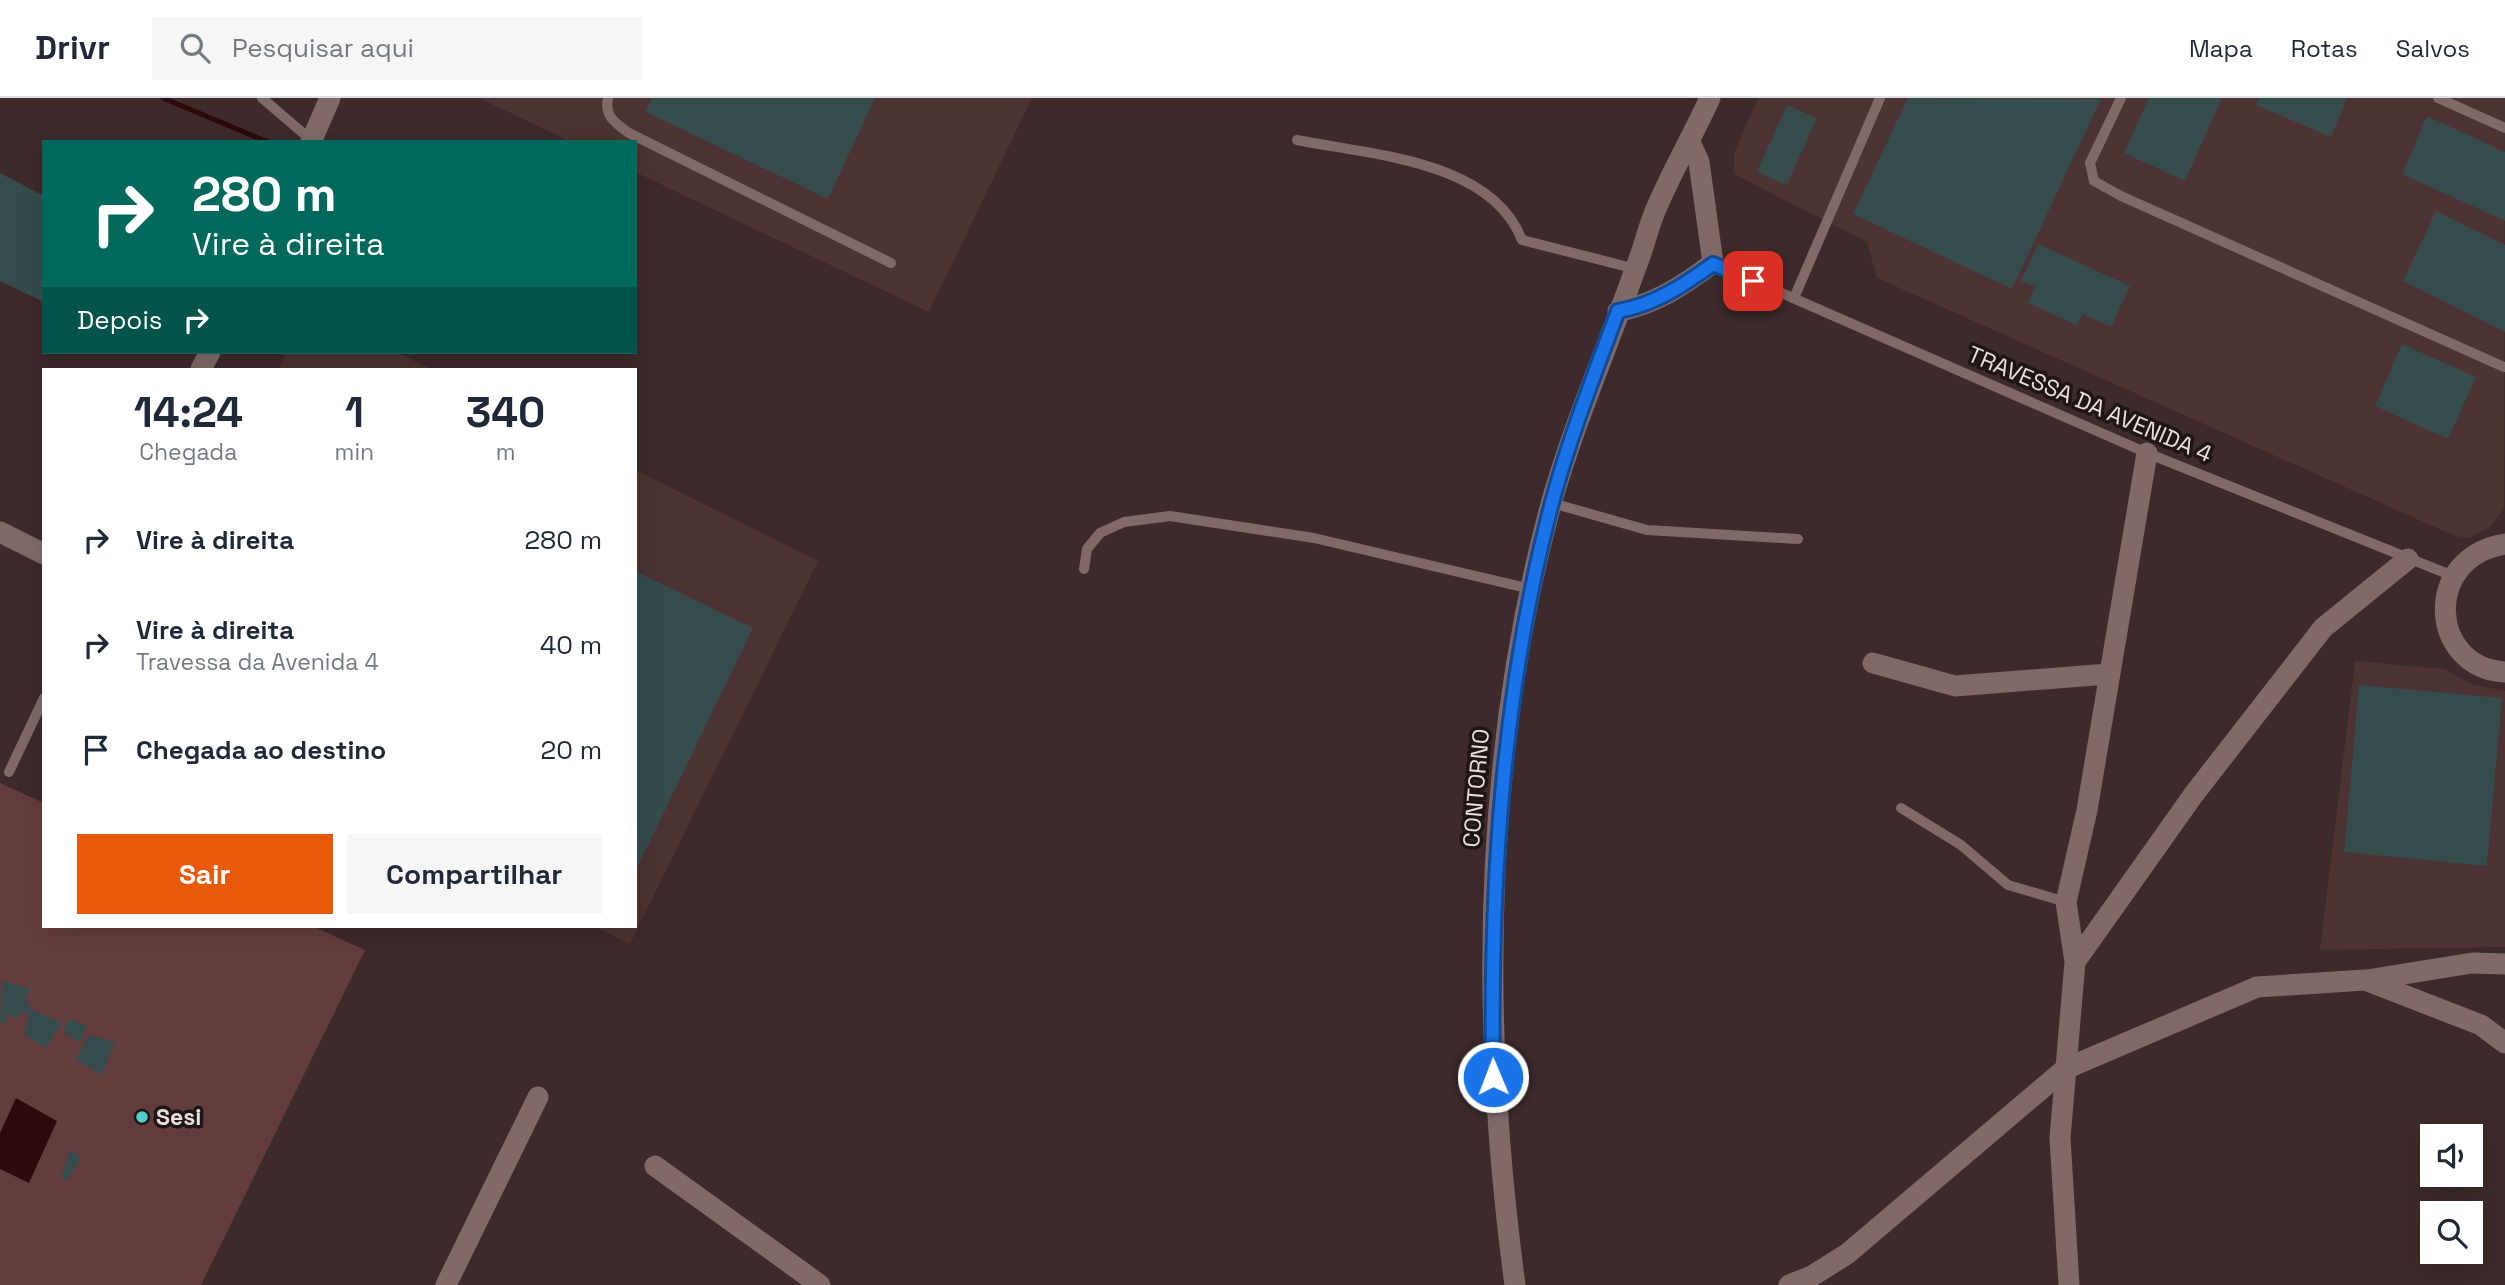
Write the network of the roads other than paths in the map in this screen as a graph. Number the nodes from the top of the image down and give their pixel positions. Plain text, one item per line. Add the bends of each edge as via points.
1 (262, 98) edge
2 (330, 98) edge
3 (608, 98) edge
4 (1710, 98) edge
5 (1880, 98) edge
6 (2121, 98) edge
7 (2438, 98) edge
8 (2505, 128) edge
9 (312, 140) edge
10 (1297, 140) dead end
11 (1690, 142) junction
12 (891, 263) dead end
13 (1713, 264) junction
14 (1636, 269) junction
15 (1794, 298) junction
16 (1618, 311) junction
17 (2504, 367) edge
18 (2147, 453) junction
19 (1552, 503) junction
20 (0, 533) edge
21 (1798, 539) dead end
22 (2505, 544) edge
23 (42, 553) edge
24 (2408, 559) junction
25 (1084, 569) dead end
26 (2453, 576) junction
27 (1531, 589) junction
28 (1873, 663) dead end
29 (2505, 672) edge
30 (2109, 674) junction
31 (42, 702) edge
32 (9, 772) dead end
33 (1901, 808) dead end
34 (2066, 902) junction
35 (2075, 962) junction
36 (2505, 964) edge
37 (2365, 980) junction
38 (2505, 1043) edge
39 (2065, 1069) junction
40 (538, 1097) dead end
41 (655, 1166) dead end
42 (446, 1285) edge
43 (820, 1285) edge
44 (1515, 1285) edge
45 (1789, 1285) edge
46 (2069, 1285) edge

1 - 9 lane
2 - 9 street
3 - 12 lane via 611,119 629,133
4 - 11 street, CONTORNO
5 - 15 lane
6 - 17 lane via 2090,163 2094,181
7 - 8 lane
10 - 14 lane via 1448,171 1485,190 1515,222 1522,240
11 - 13 street via 1699,162
11 - 14 street, CONTORNO via 1656,211
13 - 15 lane, TRAVESSA DA AVENIDA 4
13 - 16 street via 1660,298
14 - 16 street, CONTORNO
15 - 18 lane, TRAVESSA DA AVENIDA 4
16 - 19 street, CONTORNO
18 - 24 lane, TRAVESSA DA AVENIDA 4
18 - 30 street
19 - 21 lane via 1647,530
19 - 27 street, CONTORNO
20 - 23 street
22 - 26 street via 2466,559
24 - 26 lane, TRAVESSA DA AVENIDA 4
24 - 35 street via 2323,628 2194,794
25 - 27 lane via 1087,549 1100,533 1124,522 1171,516 1314,538
26 - 29 street via 2445,595 2451,636 2480,666
27 - 44 street, CONTORNO via 1507,724 1492,927 1493,1077
28 - 30 street via 1955,686
30 - 34 street via 2087,810
31 - 32 lane
33 - 34 lane via 1961,845 2008,885
34 - 35 street
35 - 39 street
36 - 37 street via 2472,963
37 - 38 street via 2481,1025
37 - 39 street via 2258,986
39 - 45 street via 1847,1254
39 - 46 street via 2060,1138
40 - 42 street
41 - 43 street

